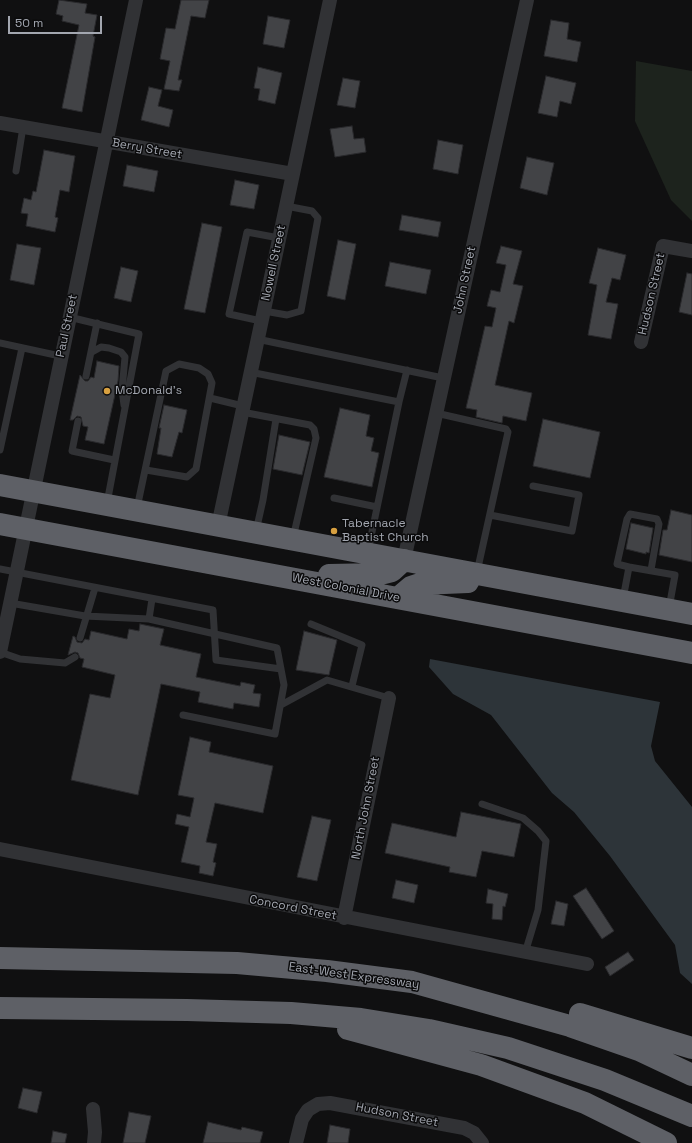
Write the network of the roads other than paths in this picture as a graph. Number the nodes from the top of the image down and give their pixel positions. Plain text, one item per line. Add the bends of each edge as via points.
1 (136, 0) edge
2 (330, 0) edge
3 (527, 0) edge
4 (0, 123) edge
5 (23, 127) junction
6 (105, 142) junction
7 (16, 171) dead end
8 (293, 174) junction
9 (286, 206) junction
10 (279, 238) junction
11 (692, 251) edge
12 (262, 316) junction
13 (69, 317) junction
14 (97, 323) junction
15 (257, 339) junction
16 (641, 342) dead end
17 (0, 343) edge
18 (22, 348) junction
19 (92, 352) junction
20 (60, 356) junction
21 (407, 370) junction
22 (250, 372) junction
23 (86, 376) dead end
24 (443, 378) junction
25 (210, 398) junction
26 (399, 402) junction
27 (243, 409) junction
28 (125, 411) junction
29 (436, 413) junction
30 (276, 419) junction
31 (78, 421) dead end
32 (0, 450) edge
33 (114, 460) junction
34 (146, 470) junction
35 (0, 485) edge
36 (533, 486) dead end
37 (32, 491) junction
38 (334, 498) dead end
39 (107, 505) junction
40 (377, 507) junction
41 (137, 510) junction
42 (490, 515) junction
43 (0, 524) edge
44 (218, 526) junction
45 (24, 528) junction
46 (256, 533) junction
47 (293, 540) junction
48 (367, 554) junction
49 (404, 560) junction
50 (629, 566) junction
51 (0, 569) edge
52 (650, 570) junction
53 (15, 573) junction
54 (476, 574) junction
55 (282, 576) junction
56 (509, 580) junction
57 (95, 588) junction
58 (398, 598) junction
59 (152, 599) junction
60 (622, 601) junction
61 (10, 603) junction
62 (668, 610) junction
63 (692, 614) edge
64 (86, 616) junction
65 (149, 619) junction
66 (311, 624) dead end
67 (214, 632) junction
68 (1, 635) edge
69 (80, 638) dead end
70 (0, 652) edge
71 (692, 653) edge
72 (75, 657) dead end
73 (281, 669) junction
74 (352, 686) junction
75 (389, 698) joint
76 (281, 706) junction
77 (183, 715) dead end
78 (482, 804) dead end
79 (0, 849) edge
80 (344, 918) junction
81 (525, 953) junction
82 (0, 958) edge
83 (587, 964) dead end
84 (412, 982) junction
85 (0, 1008) edge
86 (291, 1014) junction
87 (692, 1048) edge
88 (692, 1075) edge
89 (93, 1109) dead end
90 (692, 1116) edge
91 (94, 1143) edge
92 (296, 1143) edge
93 (482, 1143) edge
94 (666, 1143) edge

1 - 6 street, Paul Street
2 - 8 street, Nowell Street
3 - 24 street, John Street
4 - 5 street, Berry Street
5 - 6 street, Berry Street
5 - 7 lane
6 - 8 street, Berry Street
6 - 13 street, Paul Street
8 - 9 street, Nowell Street
9 - 10 street, Nowell Street
9 - 12 lane via 312,211 318,218 301,311 287,315
10 - 12 street, Nowell Street
10 - 12 lane via 247,232 229,314
11 - 16 street, Hudson Street via 663,246
12 - 15 street, Nowell Street
13 - 14 lane
13 - 20 street, Paul Street
14 - 19 lane
14 - 28 lane via 139,334
15 - 21 lane
15 - 22 street, Nowell Street
17 - 18 lane
18 - 20 lane
18 - 32 lane
19 - 23 lane
19 - 28 lane via 101,347 109,348 121,352 126,358 122,390
20 - 37 street, Paul Street
21 - 24 lane
21 - 26 lane
22 - 26 lane
22 - 27 street, Nowell Street
24 - 29 street, John Street
25 - 27 lane
25 - 34 lane via 196,470 187,477
25 - 34 lane via 212,383 208,374 199,368 179,364 166,371
26 - 40 lane
27 - 30 lane
27 - 44 street, Nowell Street
28 - 33 lane
29 - 42 lane via 506,429 508,432
29 - 49 street, John Street
30 - 46 lane
30 - 47 lane via 310,425 316,438
31 - 33 lane via 72,451
33 - 39 lane
34 - 41 lane
35 - 37 highway
36 - 42 lane via 579,495 572,531
37 - 39 highway
37 - 45 street, Paul Street
38 - 40 lane
39 - 41 highway
40 - 48 lane
41 - 44 highway
42 - 54 lane
43 - 45 highway, West Colonial Drive
44 - 46 highway
45 - 53 street, Paul Street
45 - 55 highway, West Colonial Drive
46 - 47 highway
47 - 48 highway
48 - 49 highway
49 - 54 highway
49 - 55 highway via 392,571 380,574
50 - 52 lane
50 - 52 lane via 617,564 630,514 657,519 659,524
50 - 60 lane
51 - 53 lane
52 - 62 lane via 675,575
53 - 57 lane
53 - 61 street, Paul Street
54 - 56 highway
55 - 58 highway, West Colonial Drive
56 - 58 highway via 420,584 411,587
56 - 60 highway
57 - 59 lane
57 - 64 lane
58 - 71 highway, West Colonial Drive
59 - 65 lane
59 - 67 lane via 213,610
60 - 62 highway
61 - 64 lane
61 - 68 street, Paul Street
62 - 63 highway
64 - 65 lane
64 - 69 lane
65 - 67 lane
66 - 74 lane via 362,645
67 - 73 lane via 277,648
67 - 73 lane via 216,660
68 - 70 street, Paul Street
70 - 72 lane via 20,659 65,663
73 - 76 lane via 284,685
74 - 75 lane
74 - 76 lane via 327,680
75 - 80 street, North John Street
76 - 77 lane via 276,734
78 - 81 lane via 523,818 546,841 538,910
79 - 80 street, Concord Street
80 - 81 street, Concord Street
81 - 83 street, Concord Street
82 - 84 highway, East-West Expressway via 237,963
84 - 87 highway via 528,998
84 - 88 highway, East-West Expressway via 570,1026 639,1050
85 - 86 highway
86 - 90 highway via 361,1018 508,1048 605,1080
86 - 94 highway via 481,1065 585,1103
89 - 91 street via 96,1132
92 - 93 street, Hudson Street via 302,1119 308,1110 318,1104 330,1103 464,1128 474,1133

